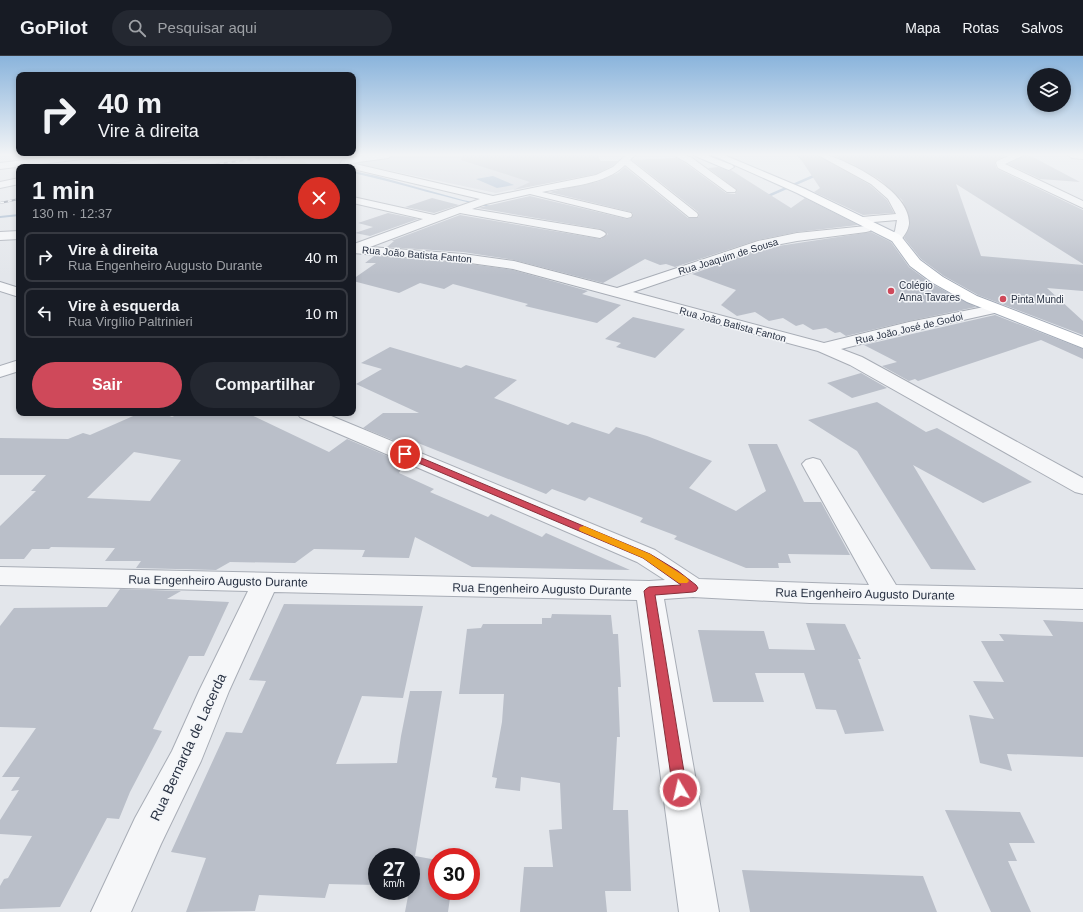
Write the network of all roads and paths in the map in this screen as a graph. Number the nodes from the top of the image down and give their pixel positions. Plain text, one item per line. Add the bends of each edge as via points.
1 (467, 195) edge
2 (511, 195) edge
3 (544, 195) edge
4 (670, 195) edge
5 (802, 195) edge
6 (889, 195) edge
7 (1062, 195) edge
8 (487, 200) junction
9 (356, 201) edge
10 (1083, 205) edge
11 (458, 209) junction
12 (627, 215) dead end
13 (693, 215) dead end
14 (902, 216) junction
15 (433, 218) junction
16 (868, 225) junction
17 (600, 234) dead end
18 (16, 235) edge
19 (0, 236) edge
20 (896, 238) junction
21 (356, 248) edge
22 (356, 249) edge
23 (904, 250) junction
24 (617, 293) junction
25 (994, 309) junction
26 (1083, 343) edge
27 (824, 348) junction
28 (16, 366) edge
29 (0, 372) edge
30 (314, 416) edge
31 (813, 464) dead end
32 (1083, 487) edge
33 (0, 576) edge
34 (266, 582) junction
35 (693, 588) junction
36 (649, 591) junction
37 (888, 595) junction
38 (1083, 599) edge
39 (111, 912) edge
40 (699, 912) edge

1 - 8 street
2 - 8 street
3 - 12 street
4 - 13 street
5 - 16 main road
6 - 14 street
7 - 10 street
8 - 11 street
9 - 15 street
11 - 15 street
11 - 17 street
14 - 16 street, Rua Joaquim de Sousa
14 - 20 street via 904,224
15 - 21 street
16 - 20 main road
16 - 23 main road
16 - 24 street, Rua Joaquim de Sousa via 762,244
18 - 19 street
20 - 23 main road
22 - 24 street, Rua João Batista Fanton via 493,261 533,269
23 - 25 main road via 915,263 938,280
24 - 27 street, Rua João Batista Fanton
25 - 26 main road
25 - 27 street, Rua João José de Godoi
27 - 32 street, Rua João Batista Fanton via 856,361
28 - 29 street
30 - 35 street via 646,556
31 - 37 street
33 - 34 street, Rua Engenheiro Augusto Durante
34 - 36 street, Rua Engenheiro Augusto Durante
34 - 39 street, Rua Bernarda de Lacerda
35 - 36 street, Rua Engenheiro Augusto Durante
35 - 37 street, Rua Engenheiro Augusto Durante
36 - 40 street
37 - 38 street, Rua Engenheiro Augusto Durante

